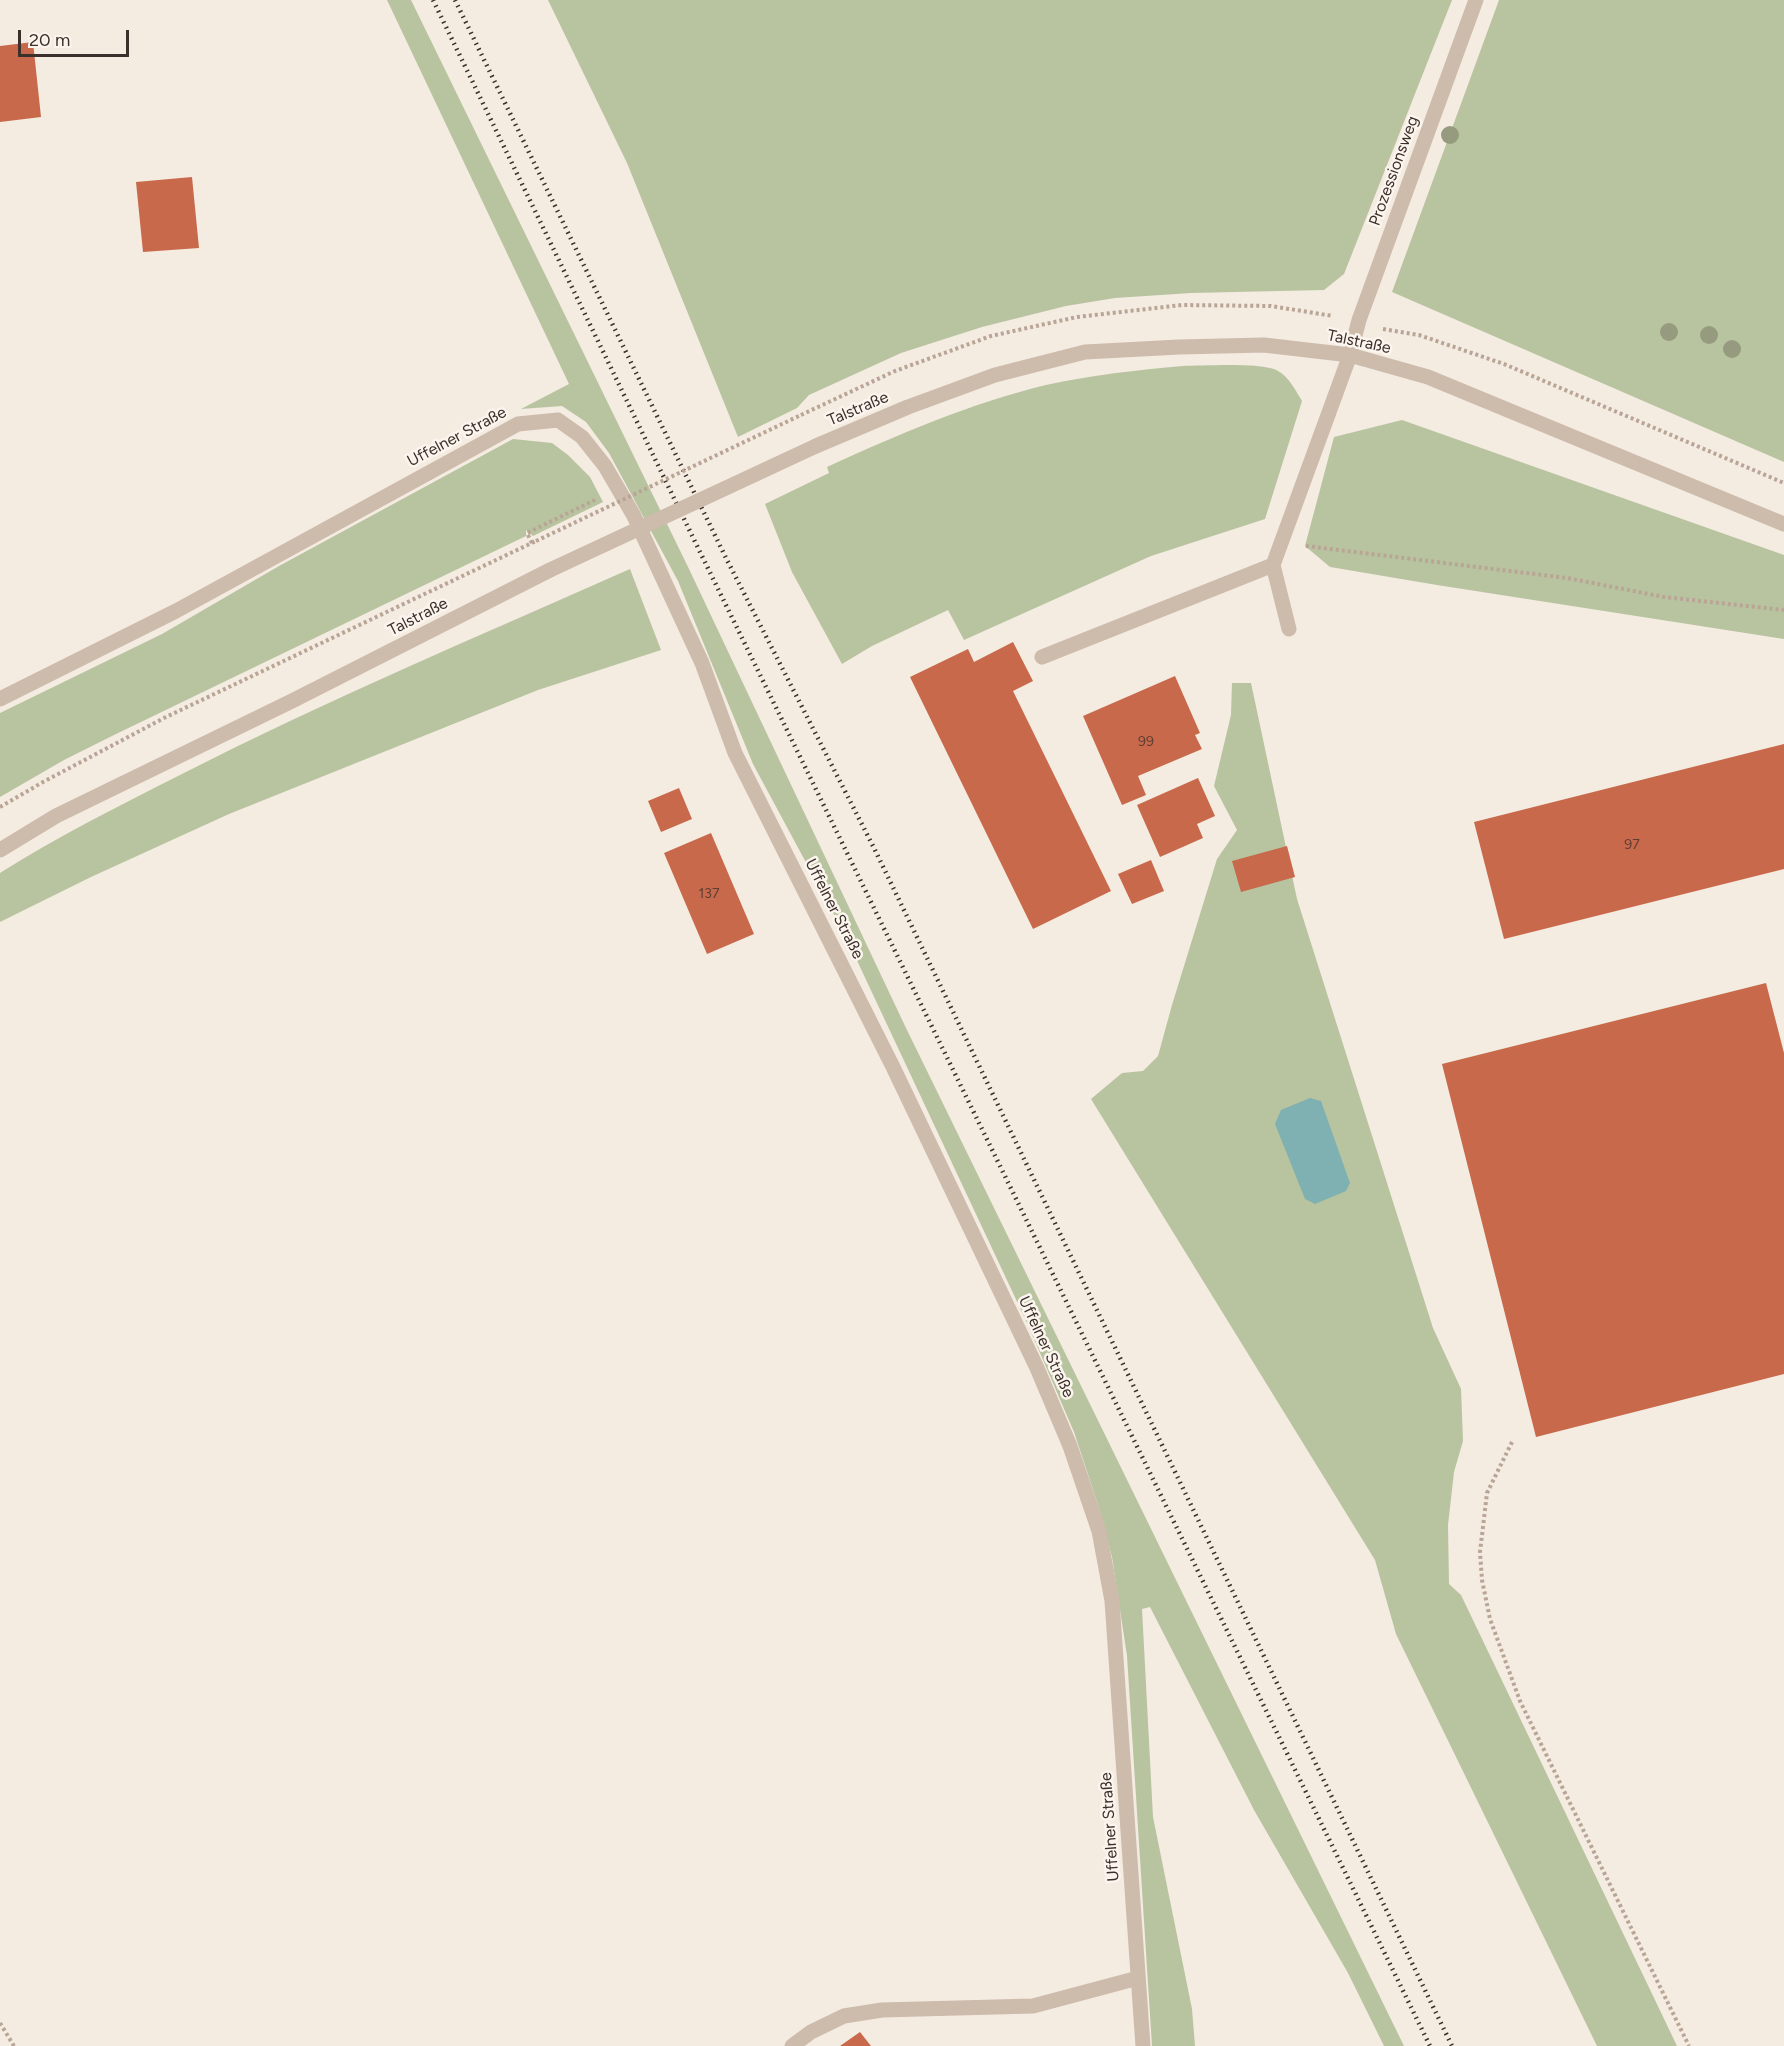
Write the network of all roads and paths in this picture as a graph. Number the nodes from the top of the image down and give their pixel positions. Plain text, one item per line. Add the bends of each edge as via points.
1 (1476, 0) edge
2 (1359, 320) junction
3 (1350, 355) junction
4 (801, 416) dead end
5 (1784, 483) edge
6 (598, 498) dead end
7 (1784, 524) edge
8 (534, 542) junction
9 (1281, 543) junction
10 (1273, 565) junction
11 (1784, 610) edge
12 (1289, 629) dead end
13 (1042, 657) dead end
14 (0, 699) edge
15 (0, 807) edge
16 (0, 850) edge
17 (1512, 1442) dead end
18 (1138, 1978) junction
19 (0, 2023) edge
20 (14, 2046) edge
21 (792, 2046) edge
22 (1143, 2046) edge
23 (1689, 2046) edge

1 - 2 street, Prozessionsweg
2 - 3 street, Prozessionsweg
2 - 5 path via 1384,330 1419,335 1504,364
3 - 7 street, Talstraße via 1428,377
3 - 9 street, Prozessionsweg
3 - 16 street, Talstraße, bridge via 1264,345 1085,352 995,375 816,446 550,570 56,816
4 - 8 path, bridge
6 - 8 path via 527,532
8 - 15 path via 166,717
9 - 10 street, Prozessionsweg
9 - 11 path
10 - 12 street
10 - 13 street
14 - 18 street, Uffelner Straße via 176,611 518,424 558,420 582,436 634,516 702,663 735,753 893,1067 1037,1368 1070,1446 1099,1531 1112,1601
17 - 23 path via 1486,1493 1480,1552 1490,1619 1520,1701
18 - 21 street via 1034,2006 882,2010 844,2016
18 - 22 street, Uffelner Straße
19 - 20 path

